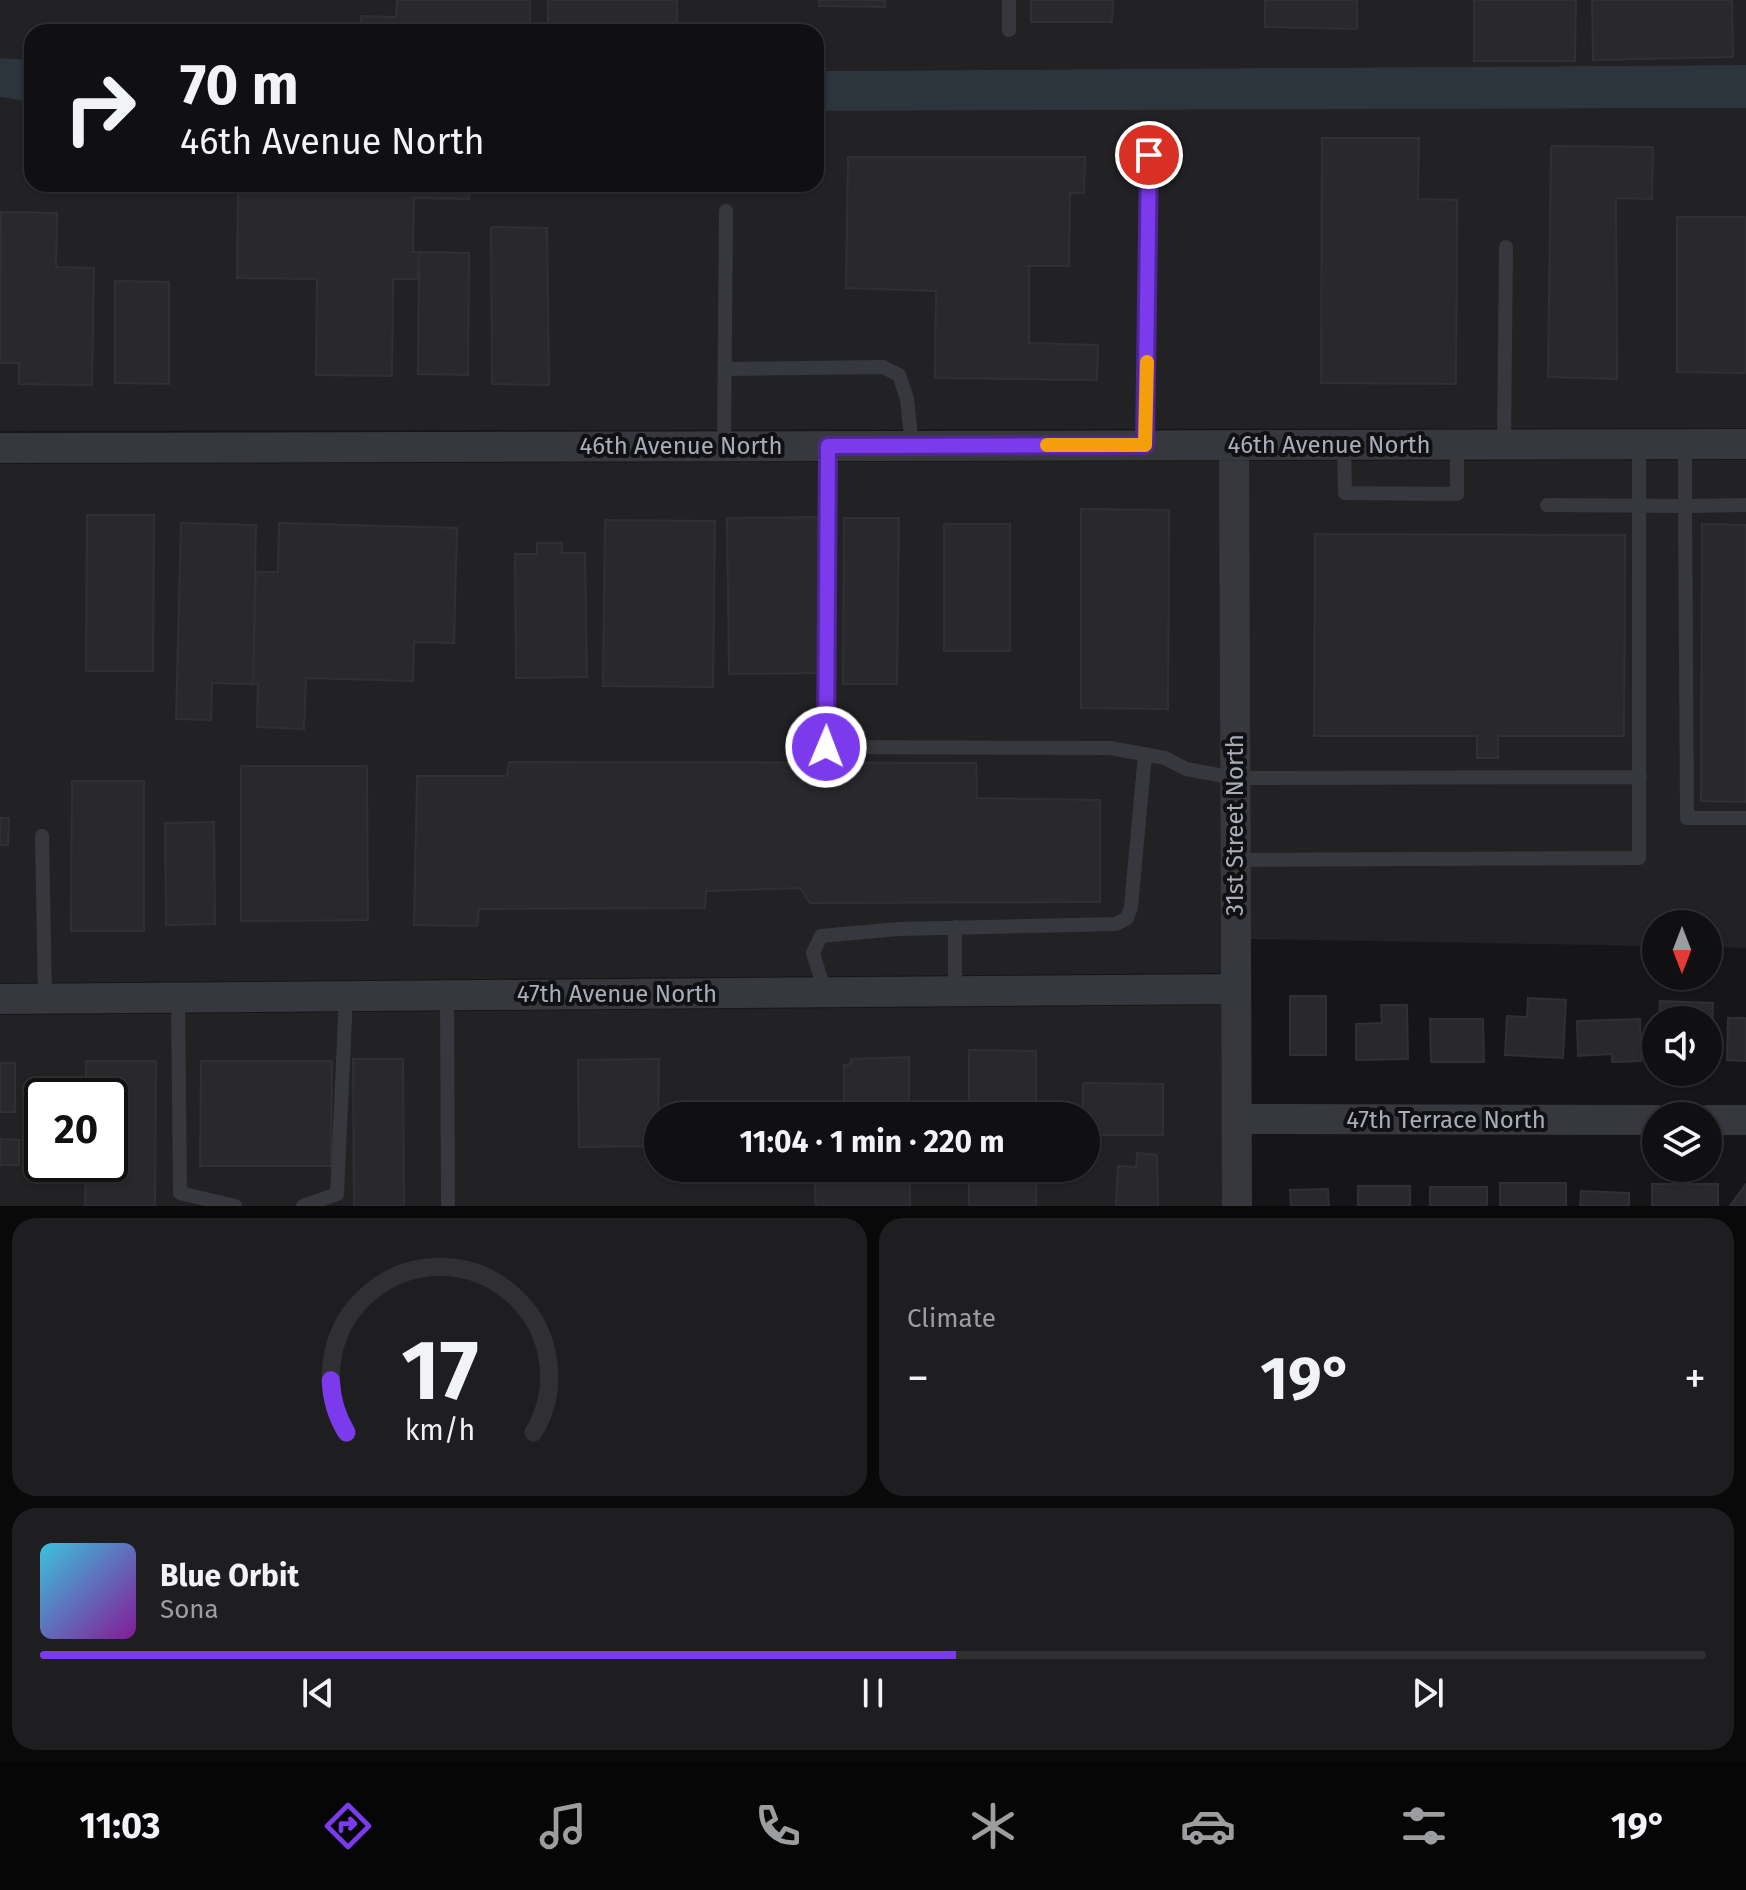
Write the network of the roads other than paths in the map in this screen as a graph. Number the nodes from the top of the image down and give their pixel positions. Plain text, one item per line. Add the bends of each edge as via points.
1 (1009, 0) edge
2 (1009, 30) dead end
3 (1149, 155) dead end
4 (726, 211) dead end
5 (1506, 247) dead end
6 (725, 369) junction
7 (1639, 442) junction
8 (1457, 444) junction
9 (1504, 444) junction
10 (1685, 444) junction
11 (1746, 444) edge
12 (1145, 445) junction
13 (1234, 445) junction
14 (1344, 445) junction
15 (724, 446) junction
16 (828, 446) junction
17 (912, 446) junction
18 (0, 448) edge
19 (1547, 505) dead end
20 (1640, 505) junction
21 (1746, 505) edge
22 (1685, 506) junction
23 (1145, 754) junction
24 (1640, 777) junction
25 (1235, 778) junction
26 (1746, 818) edge
27 (42, 836) dead end
28 (1235, 860) junction
29 (955, 927) junction
30 (1235, 989) junction
31 (825, 992) junction
32 (955, 992) junction
33 (346, 996) junction
34 (447, 996) junction
35 (178, 998) junction
36 (0, 999) edge
37 (45, 999) junction
38 (1237, 1119) junction
39 (1642, 1120) edge
40 (1722, 1120) edge
41 (1746, 1120) edge
42 (338, 1200) edge
43 (235, 1206) edge
44 (303, 1206) edge
45 (448, 1206) edge
46 (1237, 1206) edge

1 - 2 lane
3 - 12 lane
4 - 6 lane
5 - 9 lane
6 - 15 lane
6 - 17 lane via 883,367 899,375
7 - 9 street, 46th Avenue North
7 - 10 street, 46th Avenue North
7 - 20 lane
8 - 9 street, 46th Avenue North
8 - 14 street, 46th Avenue North
8 - 14 lane via 1457,494 1345,493
10 - 11 street, 46th Avenue North
10 - 22 lane
12 - 13 street, 46th Avenue North
12 - 17 street, 46th Avenue North
13 - 14 street, 46th Avenue North
13 - 25 street, 31st Street North
15 - 16 street, 46th Avenue North
15 - 18 street, 46th Avenue North
16 - 17 street, 46th Avenue North
16 - 23 lane via 826,747 1110,748
19 - 20 lane
20 - 22 lane
20 - 24 lane
21 - 22 lane
22 - 26 lane via 1687,818
23 - 25 lane
23 - 29 lane via 1127,918 1116,924
24 - 25 lane
24 - 28 lane via 1639,858
25 - 28 street, 31st Street North
27 - 37 lane
28 - 30 street, 31st Street North
29 - 31 lane via 821,936 813,953
29 - 32 lane
30 - 32 street, 47th Avenue North
30 - 38 street, 31st Street North
31 - 32 street, 47th Avenue North
31 - 34 street, 47th Avenue North
33 - 34 street, 47th Avenue North
33 - 35 street, 47th Avenue North
33 - 42 lane
34 - 45 lane
35 - 37 street, 47th Avenue North
35 - 43 lane via 180,1193
36 - 37 street, 47th Avenue North
38 - 39 street, 47th Terrace North
38 - 46 street, 31st Street North
40 - 41 street
42 - 44 lane

